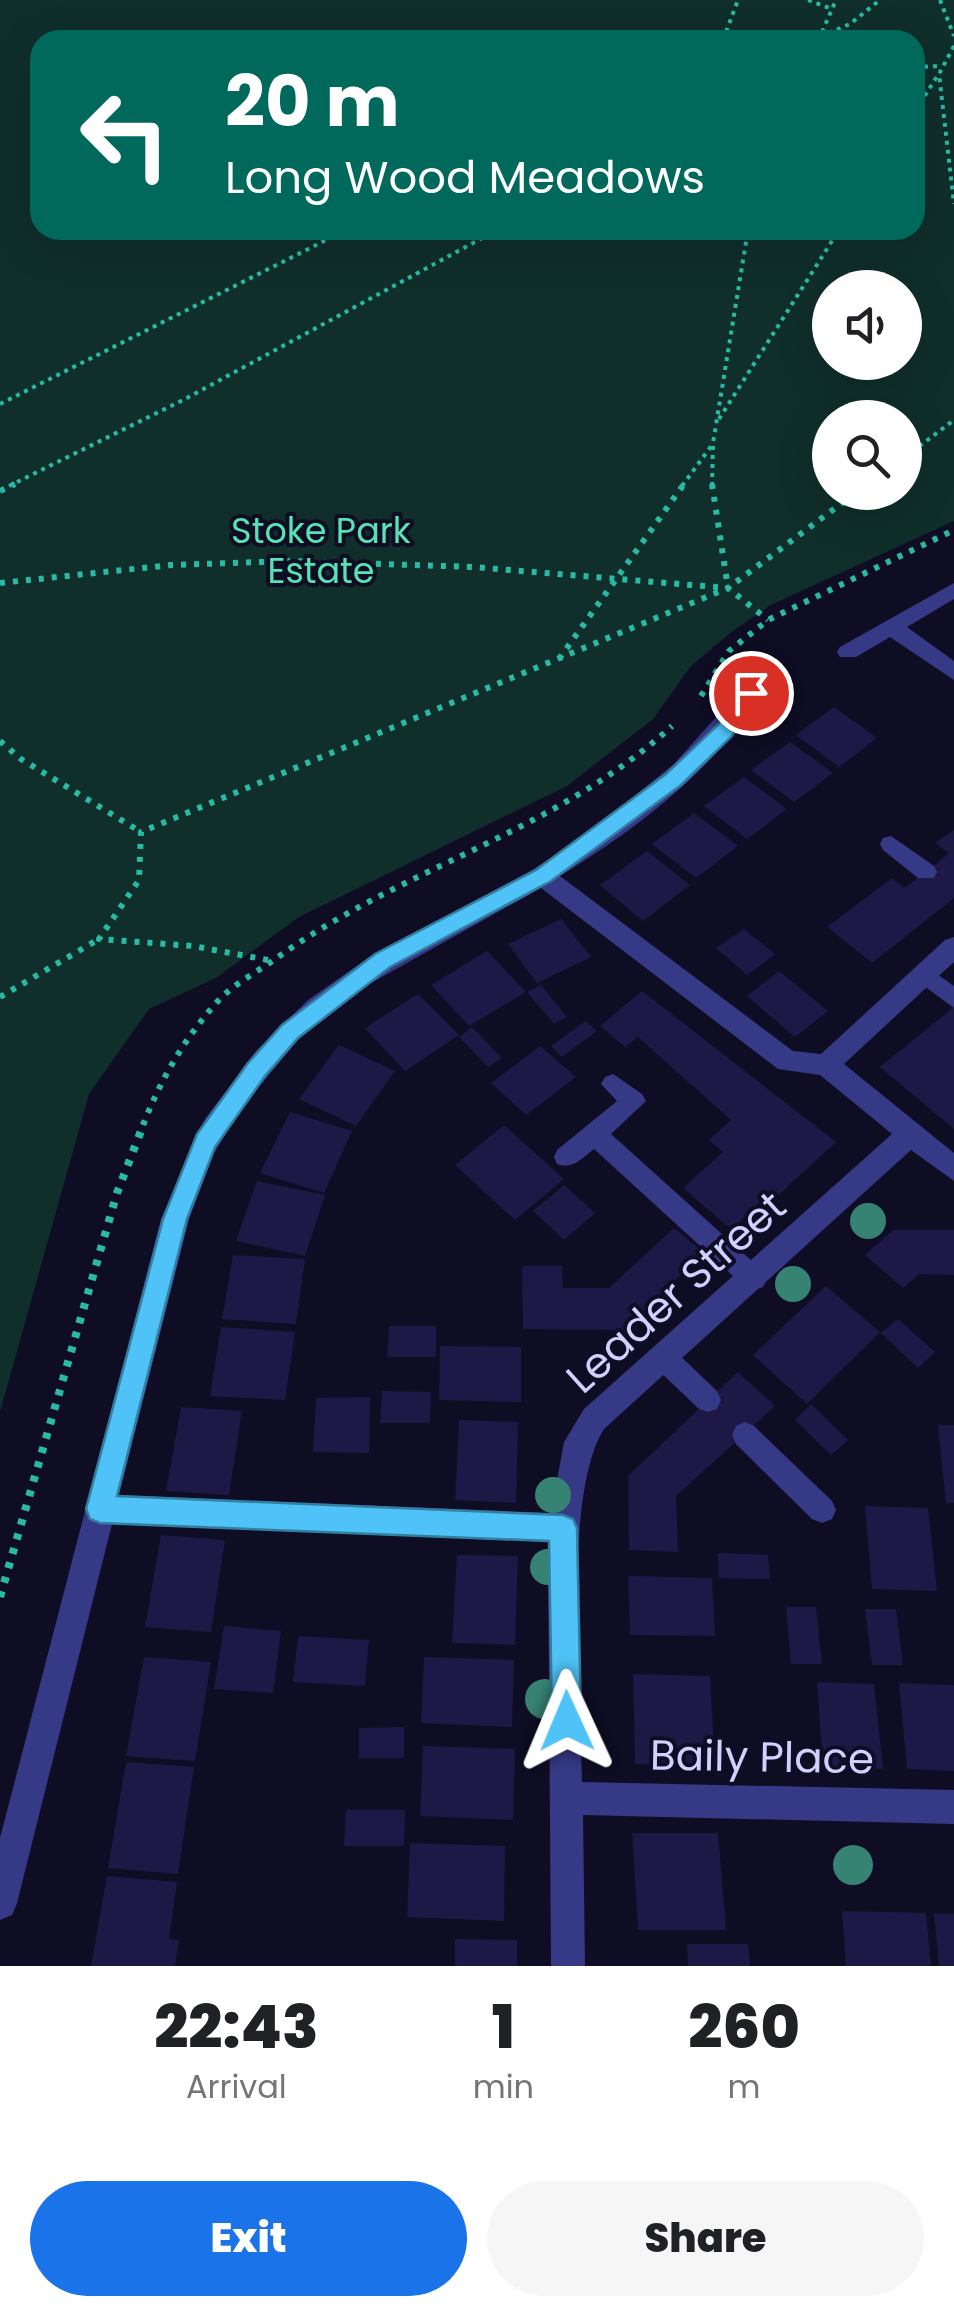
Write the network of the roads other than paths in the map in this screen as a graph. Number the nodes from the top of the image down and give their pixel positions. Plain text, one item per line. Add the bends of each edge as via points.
1 (954, 590) edge
2 (891, 627) junction
3 (848, 652) dead end
4 (954, 672) edge
5 (751, 693) dead end
6 (891, 844) dead end
7 (926, 872) dead end
8 (543, 876) junction
9 (954, 947) edge
10 (924, 974) junction
11 (954, 999) edge
12 (826, 1065) junction
13 (614, 1084) dead end
14 (594, 1134) junction
15 (910, 1134) junction
16 (566, 1157) dead end
17 (954, 1169) edge
18 (754, 1279) junction
19 (665, 1359) junction
20 (708, 1400) dead end
21 (745, 1435) dead end
22 (100, 1509) junction
23 (822, 1510) dead end
24 (563, 1528) junction
25 (568, 1798) junction
26 (954, 1806) edge
27 (0, 1904) edge
28 (568, 1966) edge

1 - 2 street
2 - 3 street
2 - 4 street
5 - 8 street via 725,730 673,780
6 - 7 lane
8 - 12 street via 787,1061
8 - 22 street via 382,960 333,995 256,1070 205,1142 175,1219
9 - 10 street
10 - 11 lane
10 - 12 street
12 - 15 street
13 - 14 lane via 634,1101
14 - 16 lane
14 - 18 lane
15 - 17 street
15 - 18 street, Leader Street
18 - 19 street, Leader Street
19 - 20 lane
19 - 24 street, Leader Street via 594,1419 579,1442
21 - 23 lane
22 - 24 street
22 - 27 street
24 - 25 street, Leader Street
25 - 26 street, Baily Place
25 - 28 street, Leader Street

